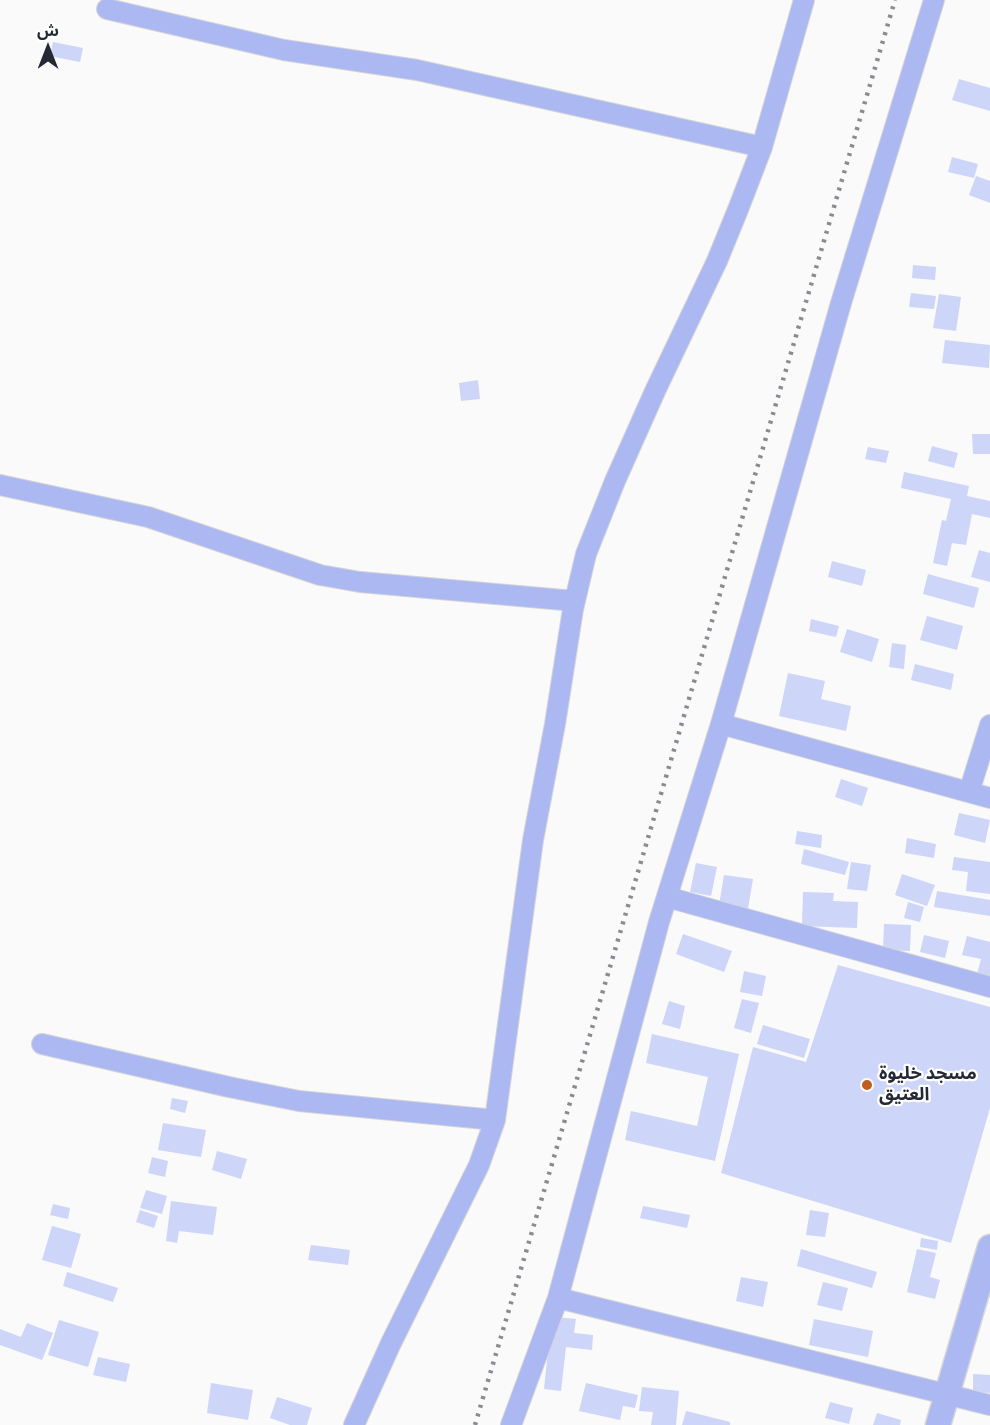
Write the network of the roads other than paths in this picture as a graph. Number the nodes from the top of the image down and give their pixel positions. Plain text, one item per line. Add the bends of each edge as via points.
1 (804, 0) edge
2 (934, 0) edge
3 (107, 9) dead end
4 (762, 147) junction
5 (0, 485) edge
6 (575, 601) junction
7 (721, 724) junction
8 (990, 725) edge
9 (969, 792) junction
10 (990, 798) edge
11 (667, 897) junction
12 (990, 987) edge
13 (42, 1044) dead end
14 (495, 1120) junction
15 (990, 1247) edge
16 (558, 1298) junction
17 (947, 1395) junction
18 (990, 1405) edge
19 (354, 1425) edge
20 (511, 1425) edge
21 (938, 1425) edge

1 - 4 street
2 - 7 street via 841,303
3 - 4 street via 284,50 417,70
4 - 6 street via 717,261 615,481 586,554
5 - 6 street via 148,518 320,575
6 - 14 street via 533,840
7 - 9 street
7 - 11 street
8 - 9 street
9 - 10 street
11 - 12 street
11 - 16 street
13 - 14 street via 299,1101
14 - 19 street via 479,1165
15 - 17 street
16 - 17 street
16 - 20 street
17 - 18 street
17 - 21 street

